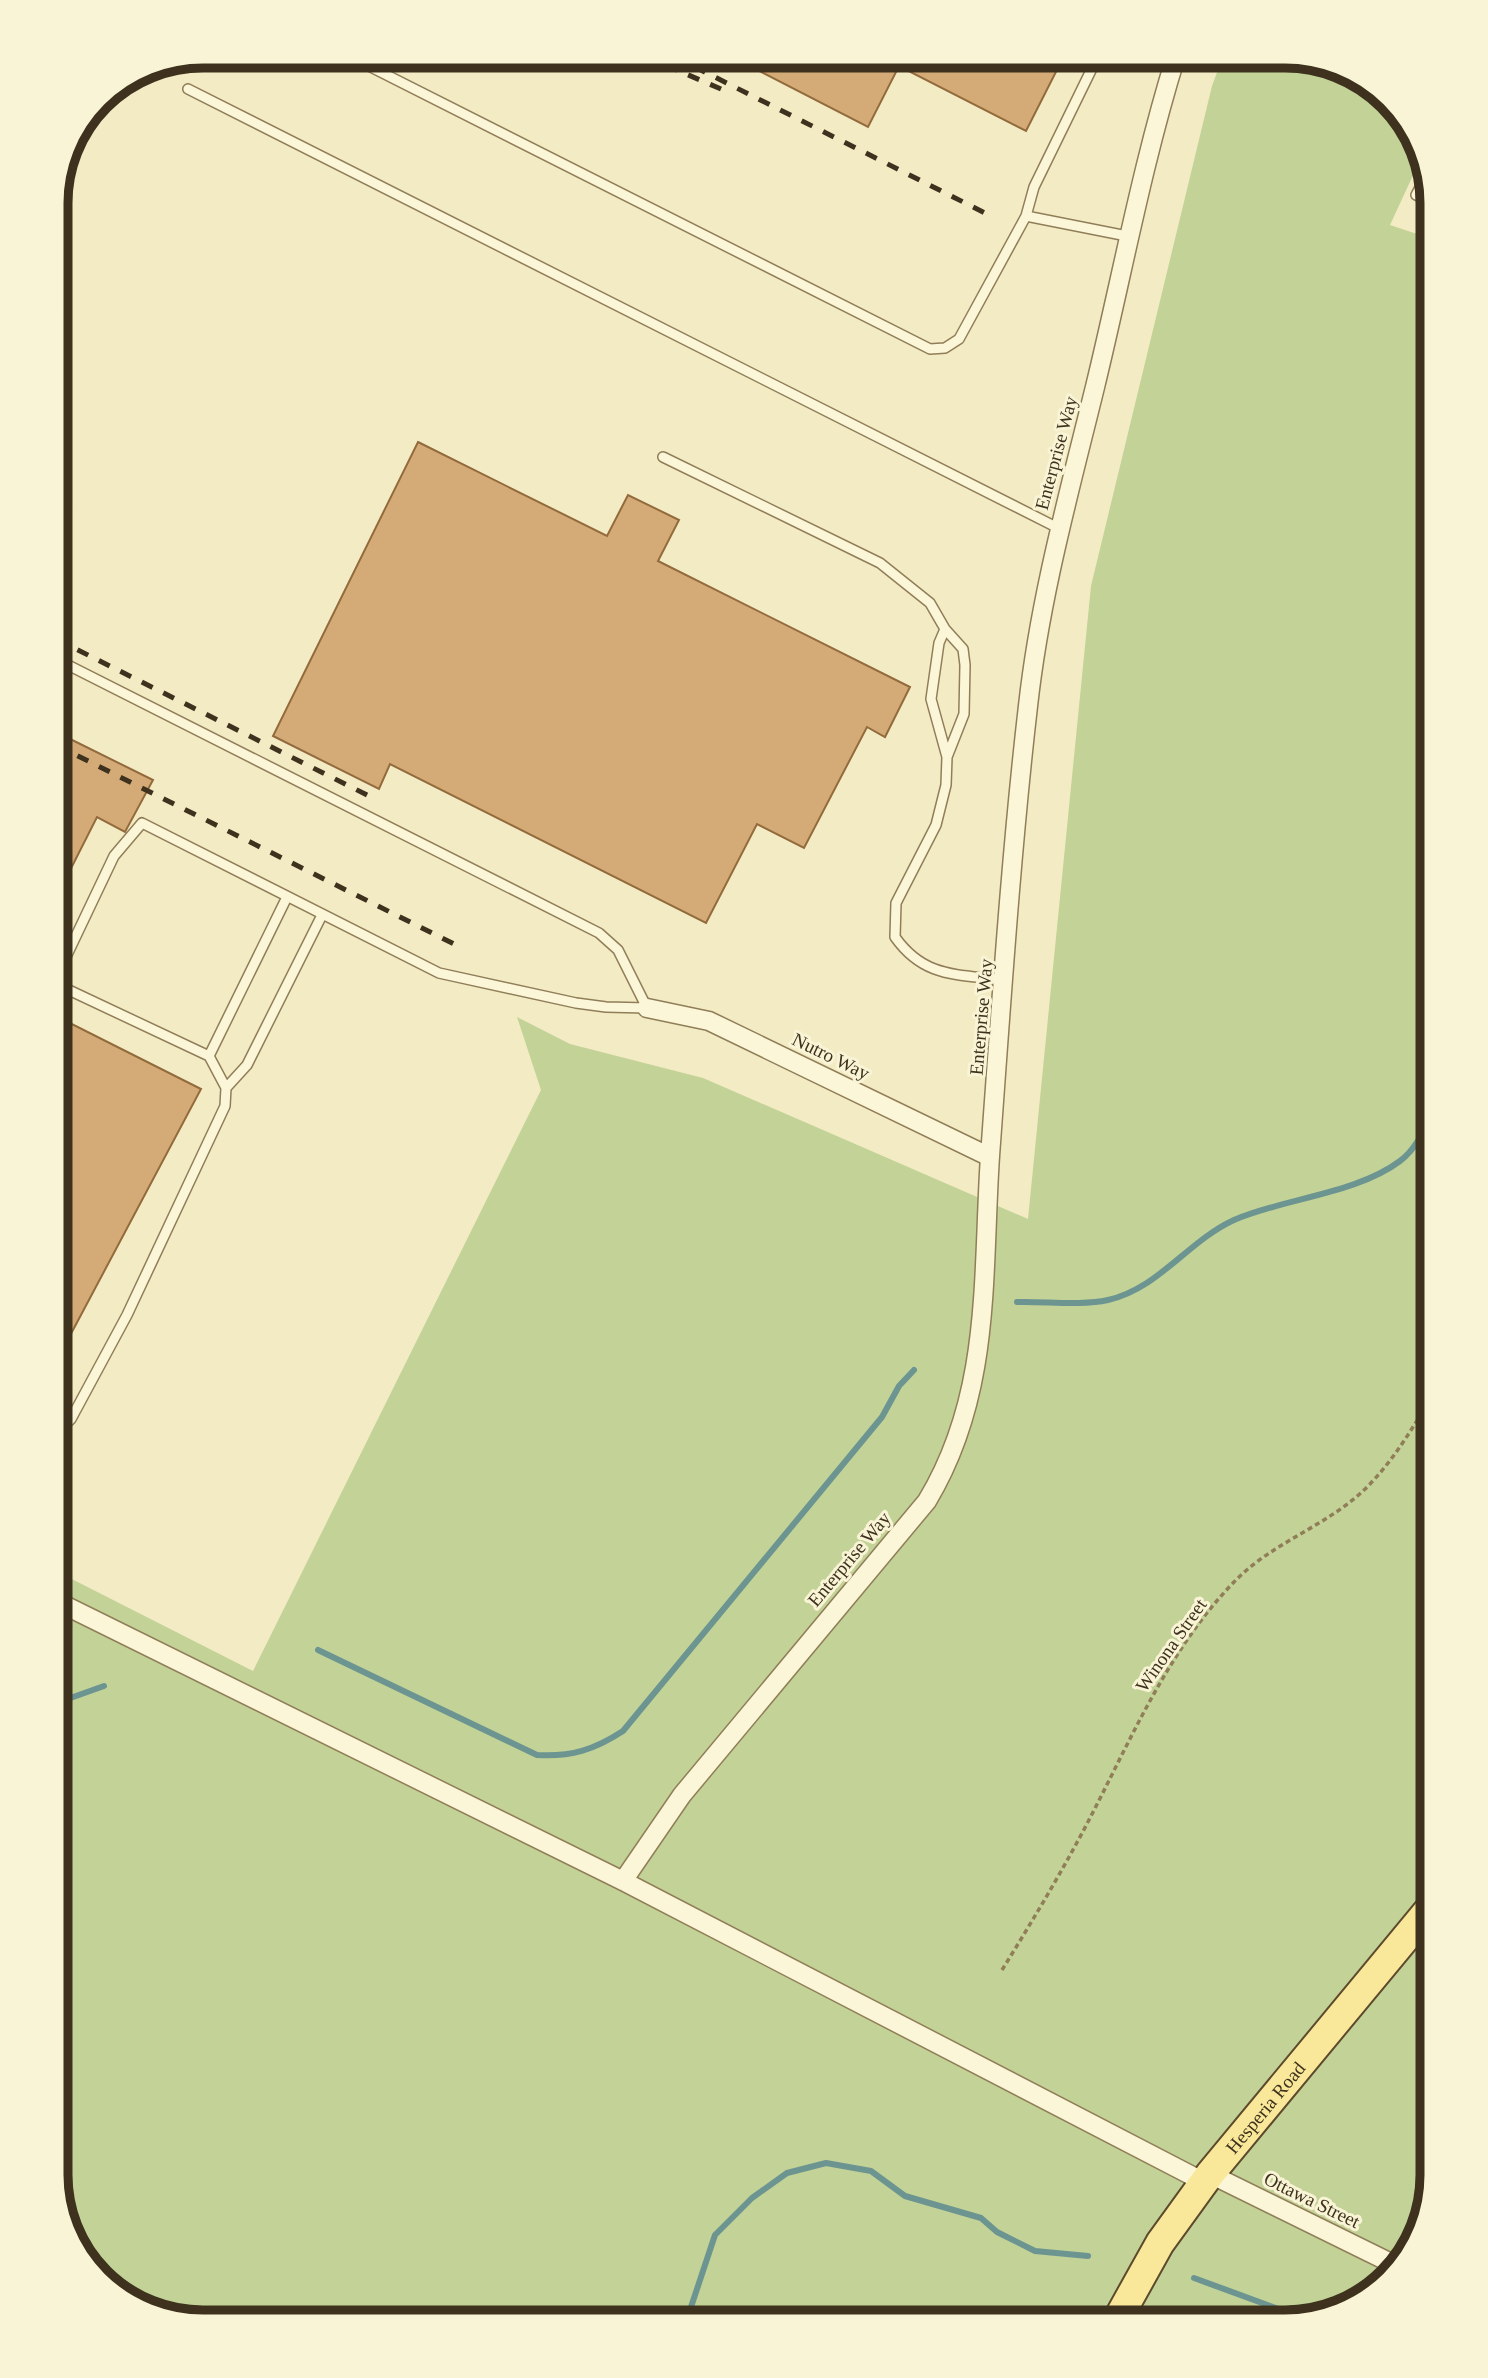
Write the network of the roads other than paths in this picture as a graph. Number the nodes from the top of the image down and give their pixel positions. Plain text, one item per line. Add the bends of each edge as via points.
1 (373, 68) edge
2 (1092, 69) edge
3 (1172, 69) edge
4 (188, 89) dead end
5 (1026, 216) junction
6 (1127, 236) junction
7 (663, 457) dead end
8 (1058, 528) junction
9 (945, 629) junction
10 (69, 665) edge
11 (947, 757) junction
12 (288, 897) junction
13 (322, 915) junction
14 (69, 951) edge
15 (1005, 980) junction
16 (69, 990) edge
17 (648, 1008) junction
18 (209, 1056) junction
19 (226, 1088) junction
20 (990, 1157) junction
21 (68, 1422) edge
22 (68, 1607) edge
23 (623, 1881) junction
24 (1420, 1921) edge
25 (1207, 2178) junction
26 (1388, 2262) edge
27 (1123, 2310) edge

1 - 5 lane via 930,349 945,348 959,339
2 - 5 lane via 1034,187
3 - 6 street, Enterprise Way
4 - 8 lane
5 - 6 lane
6 - 8 street, Enterprise Way
7 - 9 lane via 880,563 930,603
8 - 15 street, Enterprise Way via 1028,703
9 - 11 lane via 932,699
9 - 11 lane via 963,649 965,665 964,714
10 - 17 lane via 599,933 618,950
11 - 15 lane via 942,808 896,903 895,937 915,961 935,971
12 - 13 lane
12 - 14 lane via 142,823 114,856
12 - 18 lane
13 - 17 lane via 461,980 606,1007
13 - 19 lane via 247,1065
15 - 20 street, Enterprise Way
16 - 18 lane
17 - 20 street, Nutro Way via 709,1021
18 - 19 lane
19 - 21 lane via 225,1106 127,1315
20 - 23 street, Enterprise Way via 981,1342 973,1387 948,1466 927,1501 681,1795
22 - 23 street, Ottawa Street
23 - 25 street, Ottawa Street
24 - 25 main road, Hesperia Road
25 - 26 street, Ottawa Street
25 - 27 main road, Hesperia Road via 1160,2243

